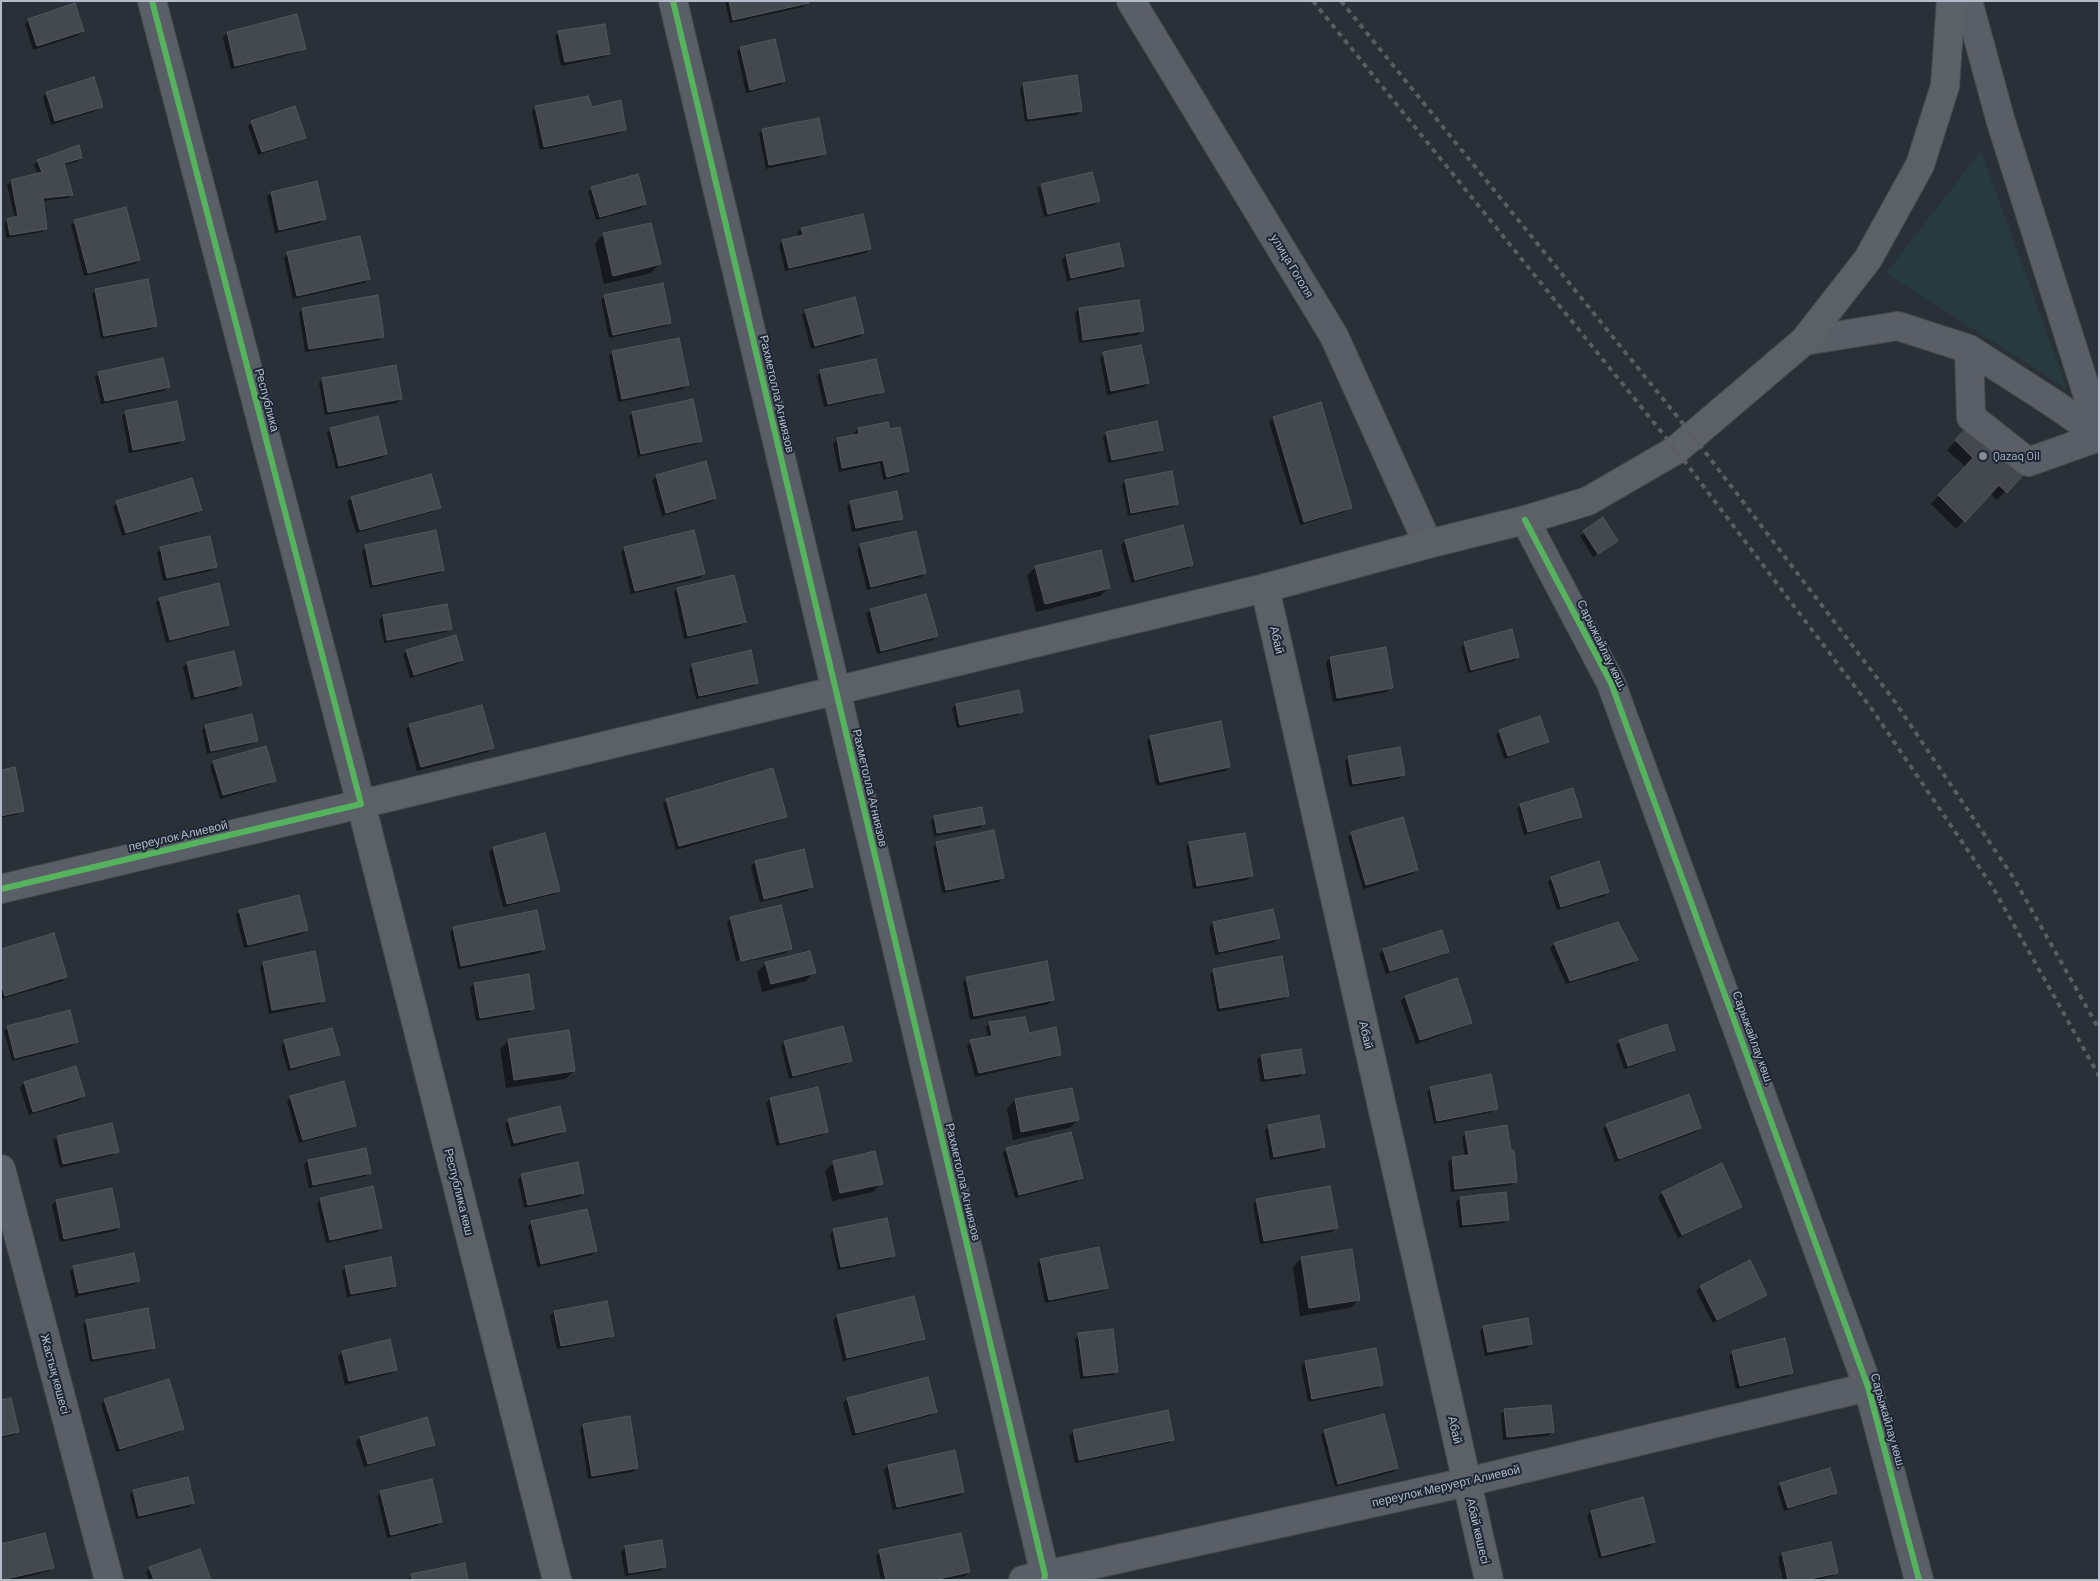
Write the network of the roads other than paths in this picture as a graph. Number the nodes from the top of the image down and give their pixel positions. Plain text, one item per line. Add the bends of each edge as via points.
1 (152, 1) edge
2 (673, 1) edge
3 (1132, 1) edge
4 (1951, 1) edge
5 (1968, 1) edge
6 (1804, 341) junction
7 (1969, 349) junction
8 (2099, 431) edge
9 (2099, 436) edge
10 (1525, 520) junction
11 (1428, 544) junction
12 (1265, 588) junction
13 (835, 690) junction
14 (361, 804) junction
15 (1, 889) edge
16 (1, 1169) edge
17 (1868, 1387) junction
18 (1467, 1482) junction
19 (1038, 1578) edge
20 (109, 1580) edge
21 (557, 1580) edge
22 (1489, 1580) edge
23 (1919, 1580) edge

1 - 14 street, Республика
2 - 13 street, Рахметолла Агниязов
3 - 11 street, улица Гоголя via 1334,336
4 - 6 main road via 1945,86 1920,165 1868,259
5 - 8 street via 2000,122
6 - 7 street via 1898,326
6 - 10 main road via 1676,450 1588,501
7 - 9 street
7 - 9 street via 1971,416 2028,462
10 - 11 main road
10 - 17 street, Сарыжайлау көш. via 1611,683
11 - 12 main road
12 - 13 main road
12 - 18 main road, Абай
13 - 14 main road
13 - 19 street, Рахметолла Агниязов
14 - 15 street, переулок Алиевой
14 - 21 main road, Республика көш
16 - 20 street, Жастық көшесі
17 - 18 street, переулок Меруерт Алиевой
17 - 23 street, Сарыжайлау көш.
18 - 19 street, переулок Меруерт Алиевой
18 - 22 main road, Абай көшесі

